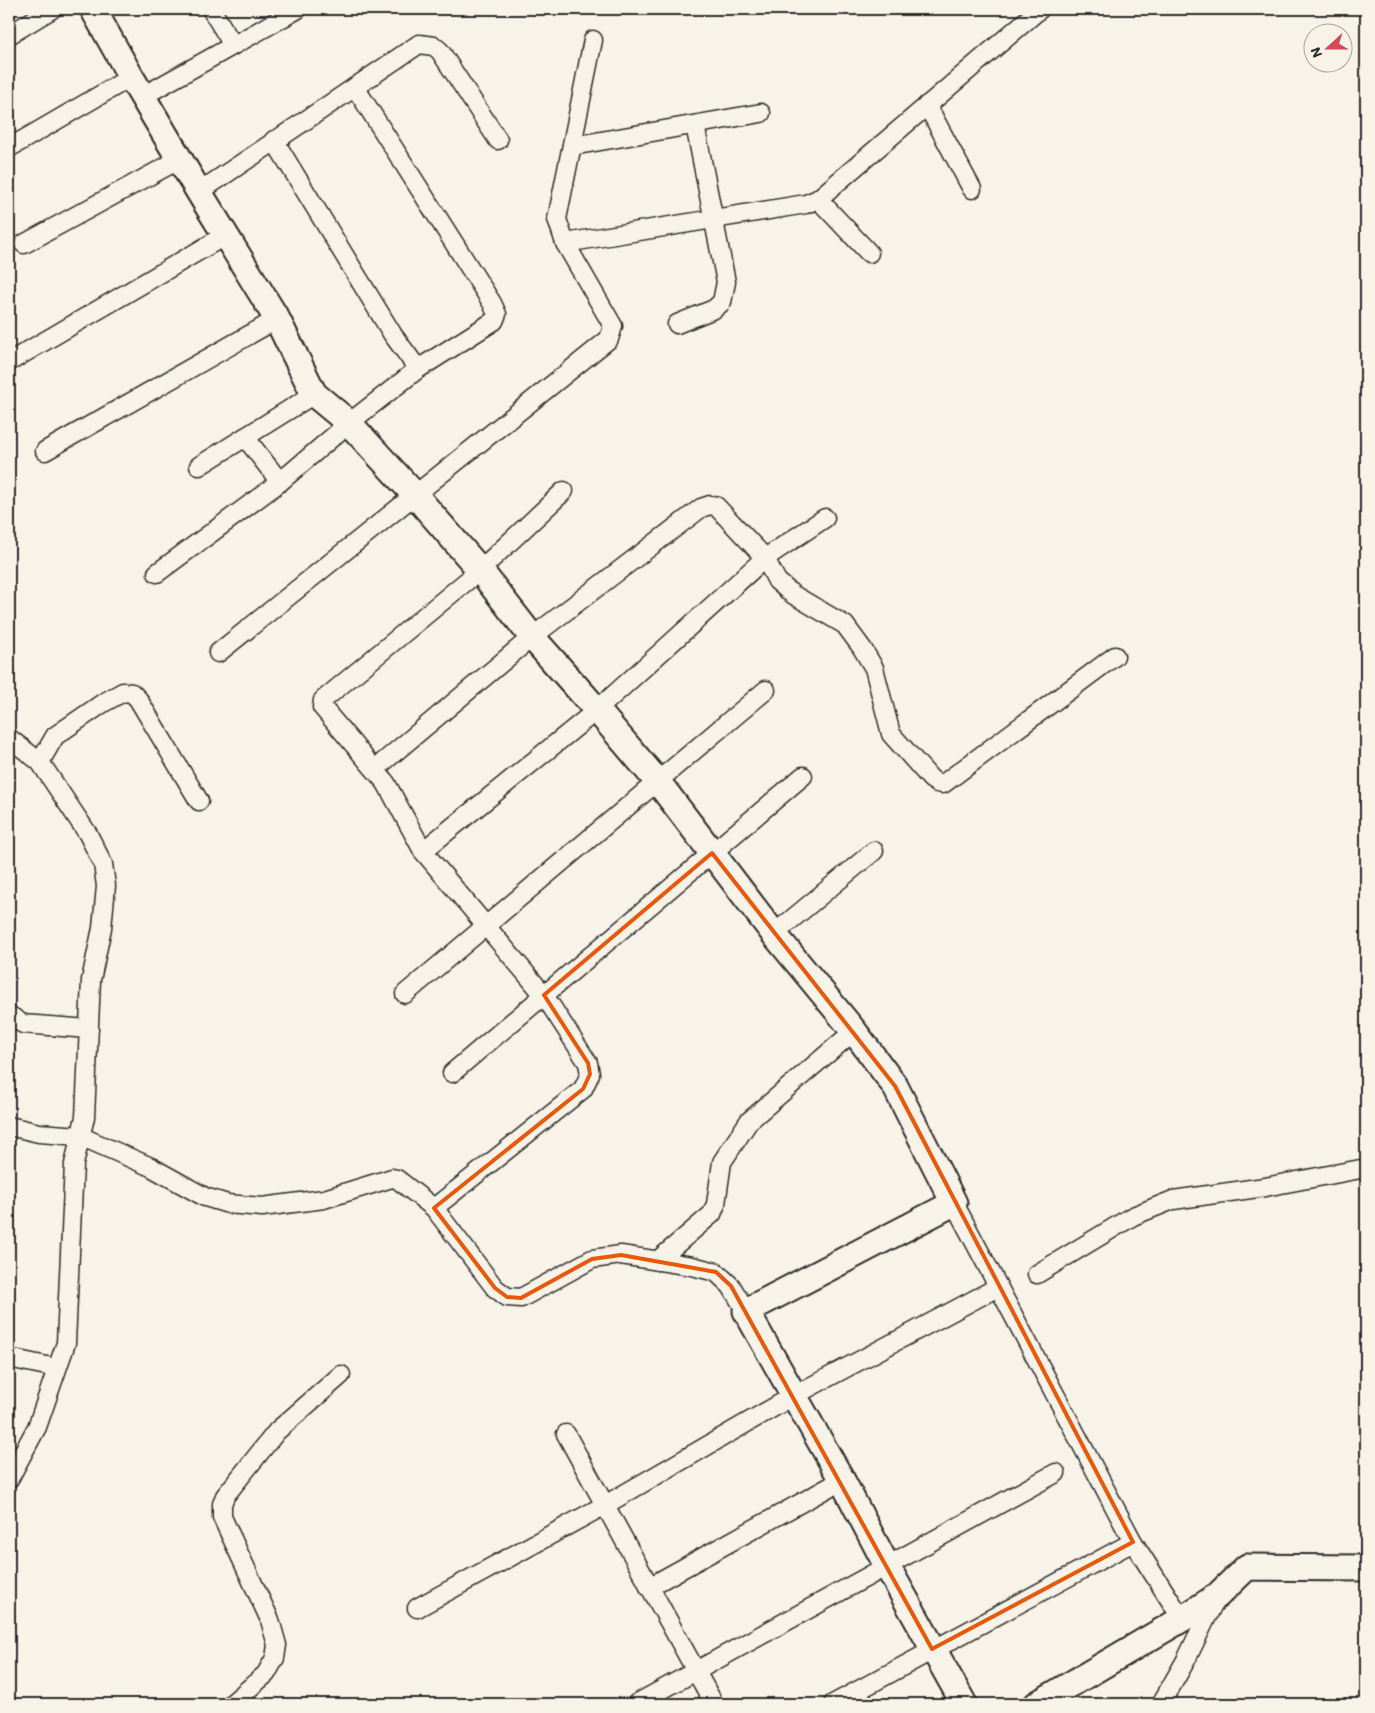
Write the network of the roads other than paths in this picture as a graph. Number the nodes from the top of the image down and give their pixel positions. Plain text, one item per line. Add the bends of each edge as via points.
1 (52, 9) edge
2 (93, 9) edge
3 (211, 9) edge
4 (298, 9) edge
5 (1040, 9) edge
6 (9, 35) edge
7 (593, 40) dead end
8 (233, 45) junction
9 (137, 86) junction
10 (355, 87) junction
11 (927, 106) junction
12 (761, 113) dead end
13 (695, 125) junction
14 (274, 140) junction
15 (498, 140) dead end
16 (572, 146) junction
17 (9, 148) edge
18 (180, 159) junction
19 (972, 189) dead end
20 (199, 192) junction
21 (818, 199) junction
22 (713, 219) junction
23 (226, 235) junction
24 (565, 243) junction
25 (24, 244) dead end
26 (870, 253) dead end
27 (277, 319) junction
28 (677, 324) dead end
29 (9, 362) edge
30 (418, 369) junction
31 (314, 394) junction
32 (349, 424) junction
33 (244, 437) junction
34 (45, 451) dead end
35 (200, 466) dead end
36 (280, 482) junction
37 (564, 491) dead end
38 (415, 495) junction
39 (825, 518) dead end
40 (765, 558) junction
41 (480, 570) junction
42 (157, 573) dead end
43 (532, 637) junction
44 (218, 653) dead end
45 (1115, 656) dead end
46 (766, 690) dead end
47 (598, 710) junction
48 (9, 738) edge
49 (40, 762) junction
50 (375, 769) junction
51 (803, 776) dead end
52 (658, 782) junction
53 (198, 801) dead end
54 (423, 851) junction
55 (874, 851) dead end
56 (712, 853) junction
57 (485, 926) junction
58 (774, 934) junction
59 (405, 994) dead end
60 (544, 995) junction
61 (9, 1015) edge
62 (89, 1029) junction
63 (854, 1031) junction
64 (452, 1073) dead end
65 (9, 1126) edge
66 (80, 1136) junction
67 (1366, 1168) edge
68 (954, 1203) junction
69 (434, 1208) junction
70 (657, 1261) junction
71 (1037, 1274) dead end
72 (998, 1287) junction
73 (746, 1311) junction
74 (9, 1358) edge
75 (56, 1368) junction
76 (341, 1375) dead end
77 (794, 1395) junction
78 (566, 1434) dead end
79 (1056, 1473) dead end
80 (9, 1479) edge
81 (842, 1480) junction
82 (605, 1505) junction
83 (1133, 1542) junction
84 (887, 1566) junction
85 (1366, 1568) edge
86 (649, 1587) junction
87 (1217, 1596) junction
88 (417, 1608) dead end
89 (1182, 1619) junction
90 (932, 1649) junction
91 (696, 1671) junction
92 (231, 1704) edge
93 (636, 1704) edge
94 (714, 1704) edge
95 (833, 1704) edge
96 (964, 1704) edge
97 (1037, 1704) edge
98 (1161, 1704) edge

1 - 6 street
2 - 9 street
3 - 8 street
4 - 8 street
5 - 11 street
7 - 16 street
8 - 9 street
9 - 17 street
9 - 18 street
10 - 14 street
10 - 15 street via 419,44 434,46
10 - 30 street via 497,314 494,321
11 - 19 street
11 - 21 street
12 - 13 street
13 - 16 street
13 - 22 street
14 - 20 street
14 - 30 street via 393,335
16 - 24 street via 558,219
18 - 20 street
18 - 25 street
20 - 23 street
21 - 22 street via 806,204
21 - 26 street
22 - 24 street
22 - 28 street via 726,282 722,302 714,310
23 - 27 street
23 - 29 street
24 - 38 street via 613,326 609,338
27 - 31 street
27 - 34 street
30 - 32 street
31 - 32 street
31 - 33 street
32 - 36 street
32 - 38 street
33 - 35 street
33 - 36 street
36 - 42 street
37 - 41 street
38 - 41 street
38 - 44 street
39 - 40 street
40 - 43 street via 716,506 701,508
40 - 45 street via 777,581 792,594 840,621 851,633 874,668 891,734 937,783 943,784
40 - 47 street
41 - 43 street
41 - 50 street via 323,700 322,707
43 - 47 street
43 - 50 street
46 - 52 street
47 - 52 street
47 - 54 street
48 - 49 street
49 - 53 street via 55,736 103,703 123,692 132,693 138,698
49 - 62 street via 88,834 103,864 106,886 102,928 91,980
50 - 54 street
51 - 56 street
52 - 56 street
52 - 57 street
54 - 57 street
55 - 58 street
56 - 58 street
56 - 60 street
57 - 59 street
57 - 60 street
58 - 63 street
60 - 64 street
60 - 69 street via 588,1063 590,1074 583,1089
61 - 62 street via 23,1024
62 - 66 street via 85,1118
63 - 68 street via 895,1086
63 - 70 street via 749,1121 722,1162 712,1214
65 - 66 street via 39,1133
66 - 69 street via 151,1167 205,1197 228,1204 262,1207 324,1199 397,1178
66 - 75 street via 74,1164 66,1343
67 - 71 street via 1173,1200 1133,1216
68 - 72 street
68 - 73 street
69 - 70 street via 495,1288 507,1297 520,1298 592,1259 621,1255
70 - 73 street via 716,1272 732,1286
72 - 77 street
72 - 83 street
73 - 77 street
74 - 75 street
75 - 80 street via 37,1427
76 - 92 street via 278,1431 222,1504 222,1517 270,1620 277,1645 266,1674
77 - 81 street
77 - 82 street
78 - 82 street
79 - 84 street
81 - 84 street
81 - 86 street
82 - 86 street
82 - 88 street
83 - 89 street
83 - 90 street
84 - 90 street
84 - 91 street
85 - 87 street via 1247,1567
86 - 91 street
87 - 89 street
87 - 98 street
89 - 97 street
90 - 95 street
90 - 96 street
91 - 93 street
91 - 94 street

